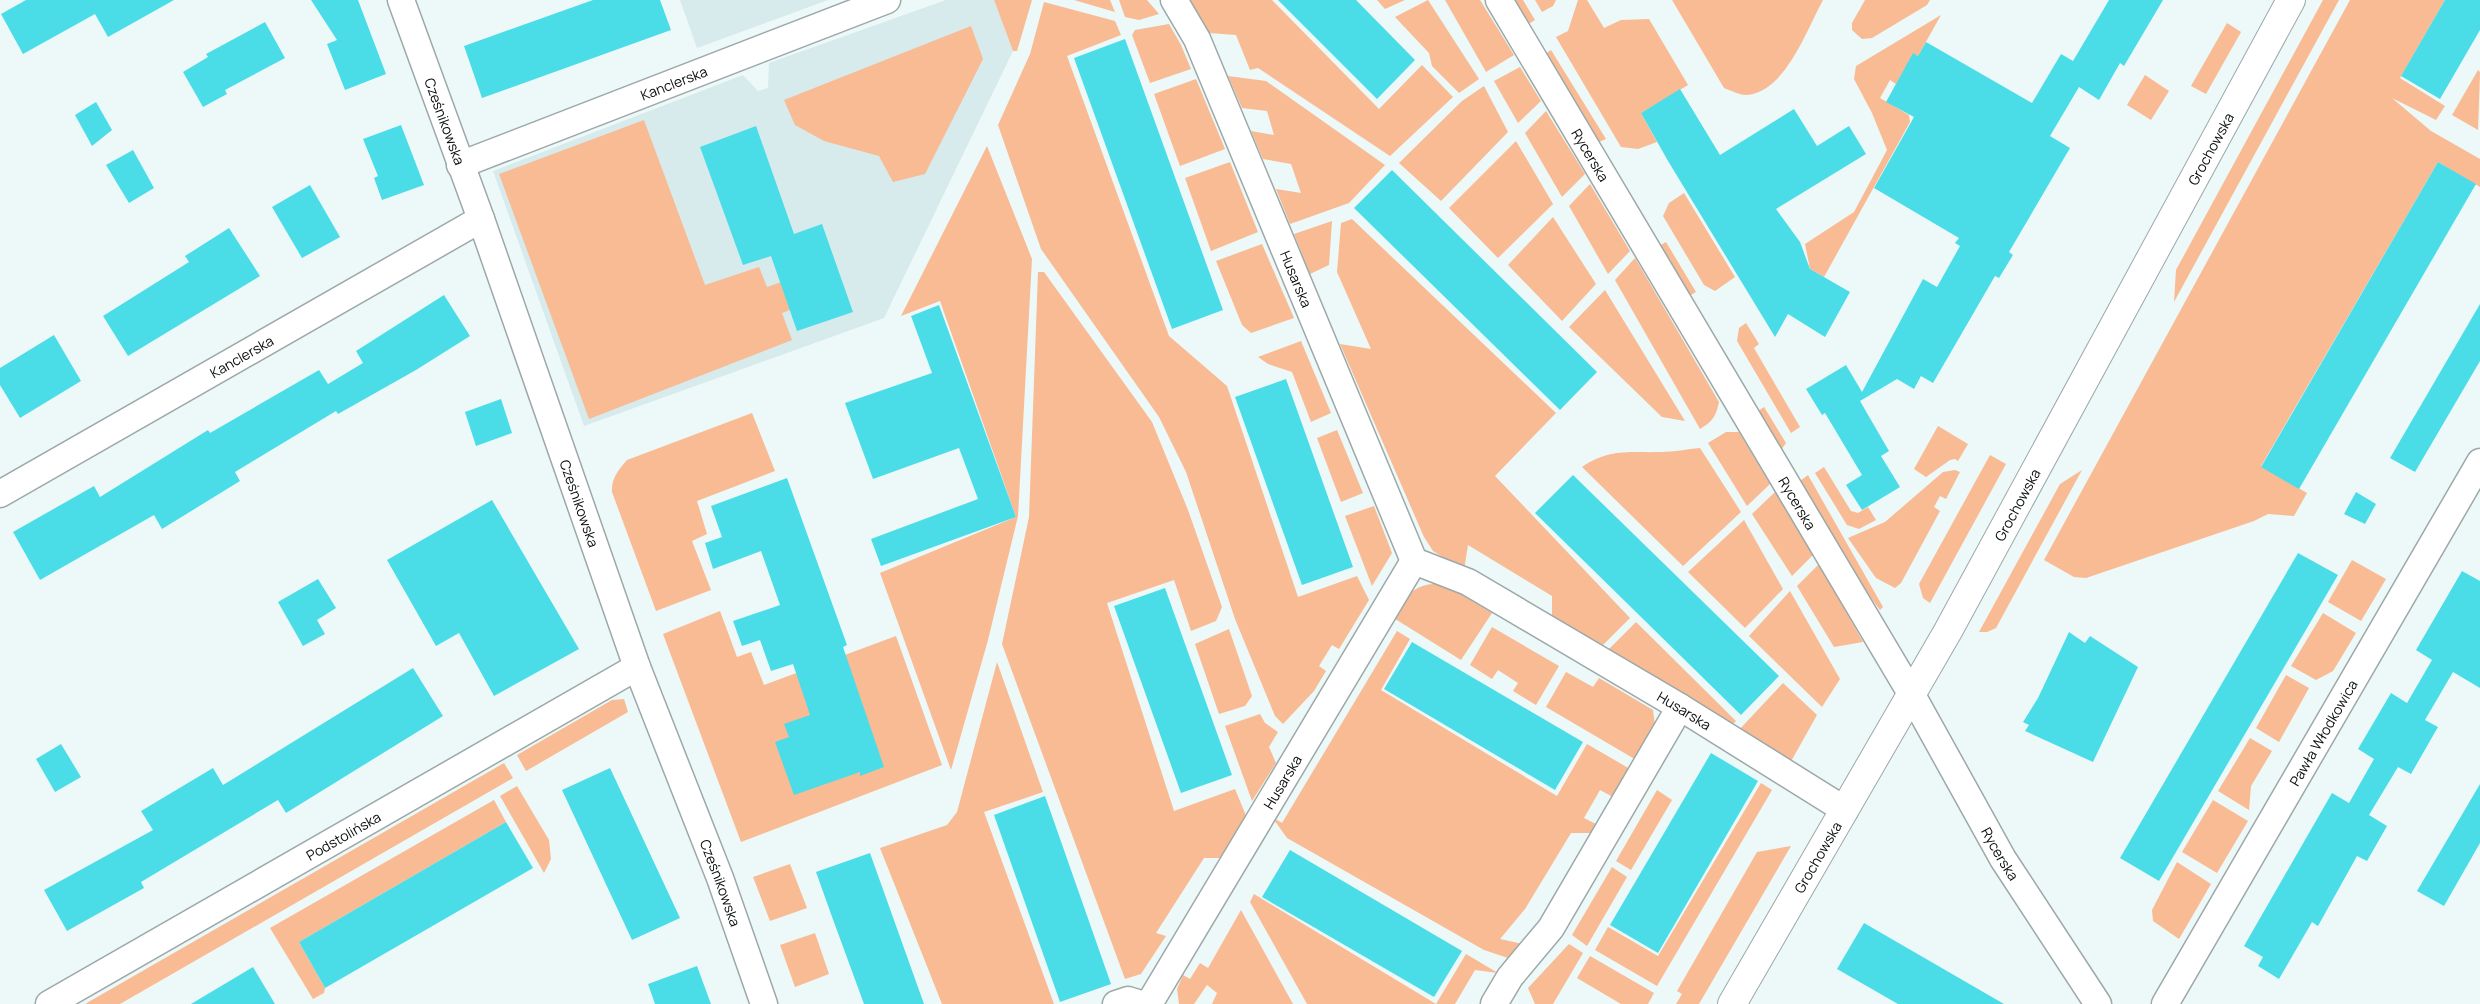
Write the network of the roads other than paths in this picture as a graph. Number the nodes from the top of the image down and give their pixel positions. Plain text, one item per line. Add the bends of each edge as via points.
1 (401, 0) edge
2 (887, 0) edge
3 (1174, 0) edge
4 (1499, 0) edge
5 (2291, 0) edge
6 (460, 165) junction
7 (482, 219) junction
8 (2480, 462) edge
9 (0, 494) edge
10 (1414, 561) junction
11 (637, 667) junction
12 (1912, 695) junction
13 (1680, 707) junction
14 (1844, 810) junction
15 (49, 1004) edge
16 (764, 1004) edge
17 (1116, 1004) edge
18 (1141, 1004) edge
19 (1149, 1004) edge
20 (1494, 1004) edge
21 (1732, 1004) edge
22 (2098, 1004) edge
23 (2165, 1004) edge

1 - 6 street, Cześnikowska
2 - 6 street, Kanclerska
3 - 10 street, Husarska via 1197,39
4 - 12 street, Rycerska
5 - 12 street, Grochowska
6 - 7 street, Cześnikowska
7 - 9 street, Kanclerska
7 - 11 street, Cześnikowska
8 - 23 street, Pawła Włodkowica
10 - 13 street, Husarska via 1468,582
10 - 19 street, Husarska
11 - 15 street, Podstolińska
11 - 16 street, Cześnikowska via 720,878
12 - 14 street, Grochowska
12 - 22 street, Rycerska via 2003,859
13 - 14 street, Husarska
13 - 20 street via 1551,928 1510,977
14 - 21 street, Grochowska
17 - 18 street via 1128,1000

